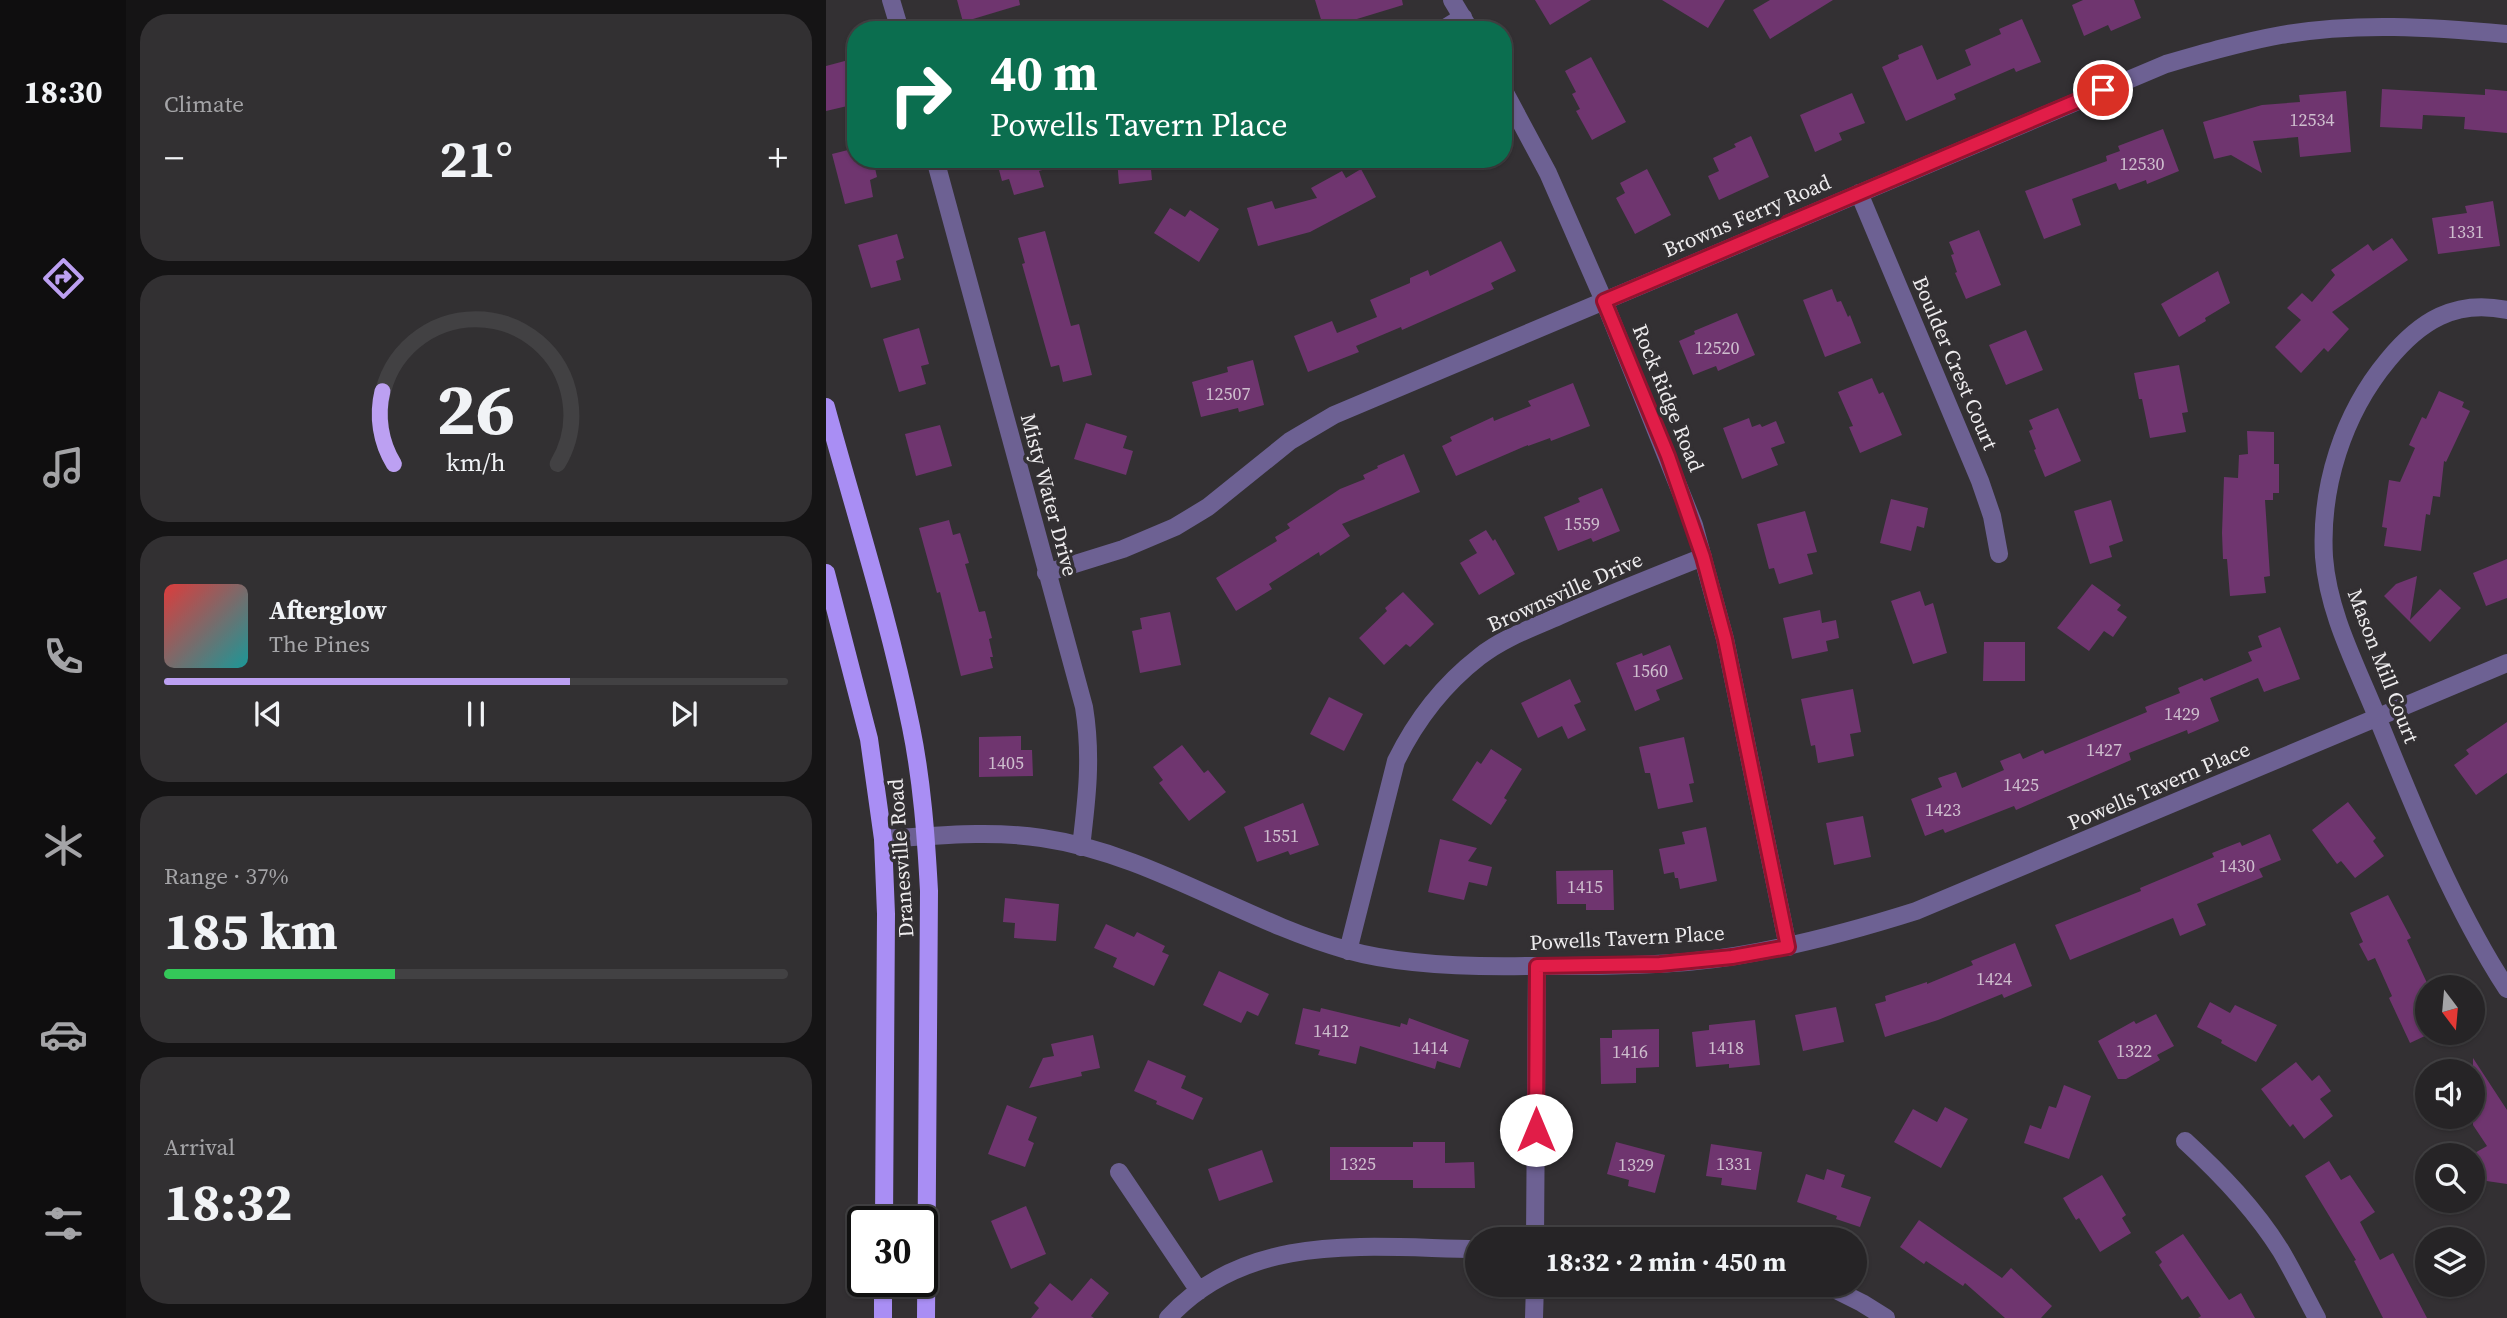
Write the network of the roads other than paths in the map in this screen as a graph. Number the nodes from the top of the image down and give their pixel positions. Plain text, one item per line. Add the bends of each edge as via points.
1 (891, 0) edge
2 (1452, 0) edge
3 (897, 21) edge
4 (1465, 21) edge
5 (2507, 34) edge
6 (1512, 106) edge
7 (936, 168) edge
8 (1859, 193) junction
9 (1604, 301) junction
10 (2507, 310) edge
11 (826, 407) edge
12 (1999, 554) dead end
13 (1703, 557) junction
14 (826, 573) edge
15 (1046, 573) junction
16 (2507, 663) edge
17 (2378, 718) junction
18 (926, 837) junction
19 (883, 839) junction
20 (1081, 847) junction
21 (1788, 947) junction
22 (1348, 951) junction
23 (1537, 966) junction
24 (2507, 989) edge
25 (2185, 1141) dead end
26 (1119, 1172) dead end
27 (884, 1206) edge
28 (1535, 1227) edge
29 (1465, 1249) edge
30 (1199, 1291) junction
31 (883, 1297) edge
32 (1535, 1297) edge
33 (1850, 1297) edge
34 (883, 1318) edge
35 (926, 1318) edge
36 (1168, 1318) edge
37 (1534, 1318) edge
38 (1886, 1318) edge
39 (2317, 1318) edge

1 - 3 street
2 - 4 street
5 - 8 street, Browns Ferry Road via 2398,27 2338,29 2224,47 2166,64
6 - 9 street, Rock Ridge Road via 1548,173
7 - 15 street, Misty Water Drive
8 - 9 street, Browns Ferry Road
8 - 12 street, Boulder Crest Court via 1980,481
9 - 13 street, Rock Ridge Road via 1668,456
9 - 15 street, Browns Ferry Road via 1334,415 1290,441 1208,507 1175,527
10 - 17 street, Mason Mill Court via 2466,307 2423,325 2375,376 2338,450 2324,518 2324,558 2344,639
11 - 18 main road, Dranesville Road via 902,686
13 - 21 street, Rock Ridge Road via 1725,639
13 - 22 street, Brownsville Drive via 1510,637 1452,680 1425,711 1396,761
14 - 19 main road, Dranesville Road via 869,739
15 - 20 street, Misty Water Drive via 1088,733 1090,772
16 - 17 street, Powells Tavern Place
17 - 21 street, Powells Tavern Place via 1916,911
17 - 24 street, Mason Mill Court via 2460,905
18 - 19 street, Powells Tavern Place
18 - 20 street, Powells Tavern Place via 1018,836
18 - 35 main road, Dranesville Road
19 - 27 main road, Dranesville Road
20 - 22 street, Powells Tavern Place via 1154,871 1278,928
21 - 23 street, Powells Tavern Place via 1660,964
22 - 23 street, Powells Tavern Place via 1408,961
23 - 28 street
25 - 39 street via 2250,1206 2281,1250
26 - 30 street
29 - 30 street via 1330,1247 1292,1251 1239,1269
30 - 36 street
31 - 34 main road
32 - 37 street
33 - 38 street

